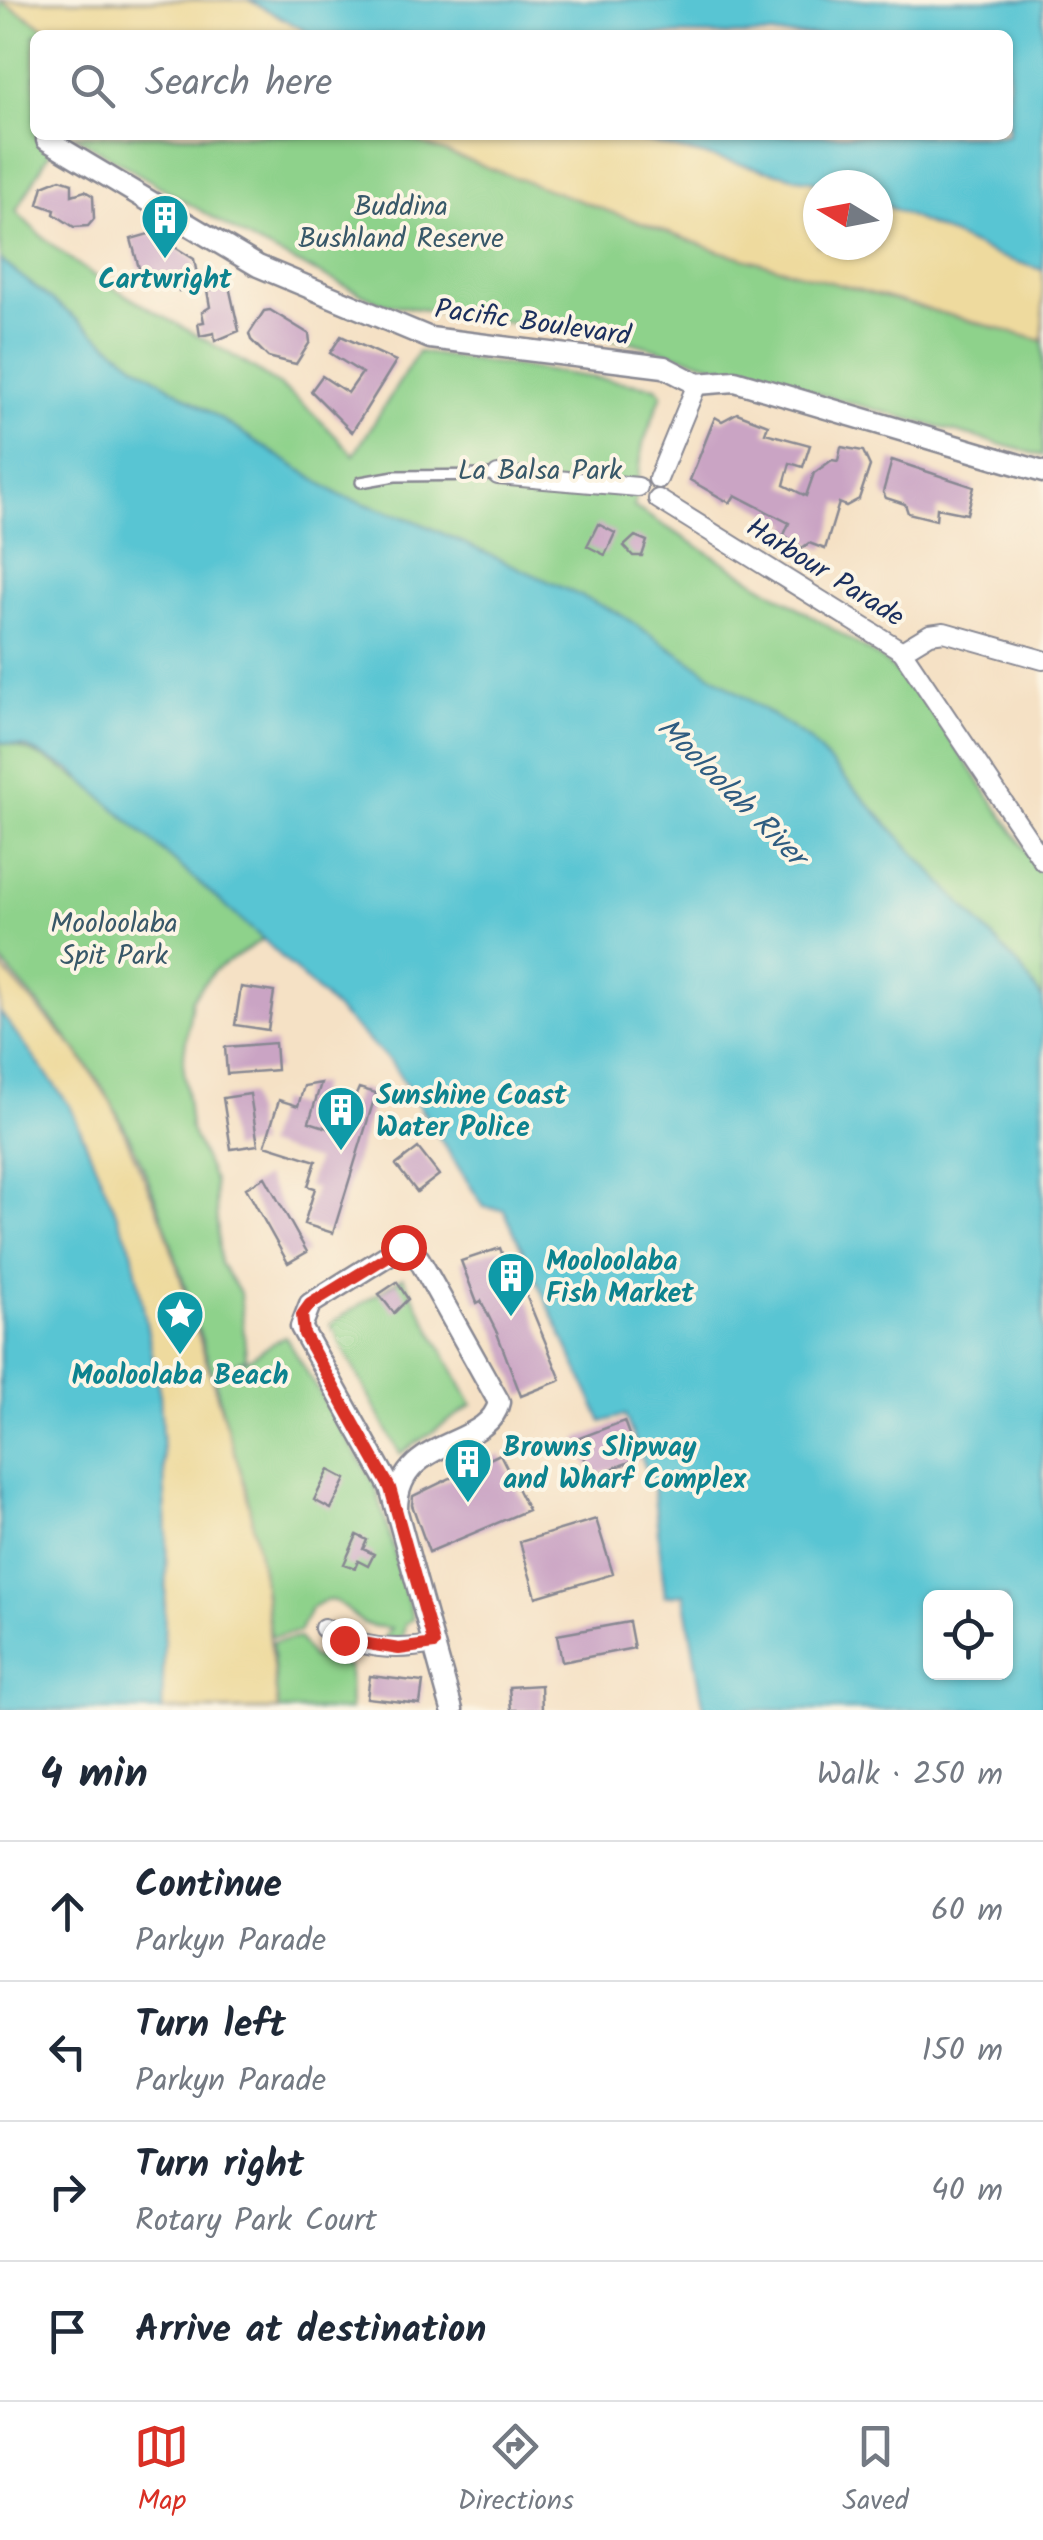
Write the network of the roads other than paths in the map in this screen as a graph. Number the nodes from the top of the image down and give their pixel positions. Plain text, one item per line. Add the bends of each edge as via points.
1 (47, 140) dead end
2 (698, 384) junction
3 (1043, 472) edge
4 (498, 475) joint
5 (658, 479) junction
6 (361, 482) dead end
7 (638, 488) junction
8 (658, 499) junction
9 (902, 650) junction
10 (1043, 660) edge
11 (1043, 861) edge
12 (377, 1460) junction
13 (406, 1470) junction
14 (397, 1508) junction
15 (324, 1628) dead end
16 (434, 1644) junction
17 (452, 1710) edge

1 - 2 street, Pacific Boulevard via 258,266 430,338 664,367
2 - 3 street, Pacific Boulevard via 736,381
2 - 5 street
4 - 6 lane
4 - 7 street
5 - 7 street via 644,478
5 - 8 street
7 - 8 street via 643,500
8 - 9 street, Harbour Parade
9 - 10 street via 944,632
9 - 11 street, Harbour Parade
12 - 13 street
12 - 13 street via 302,1320 310,1304 401,1247 419,1259 499,1402 487,1421
12 - 14 street
13 - 14 street
14 - 16 street
15 - 16 street via 359,1644
16 - 17 street

